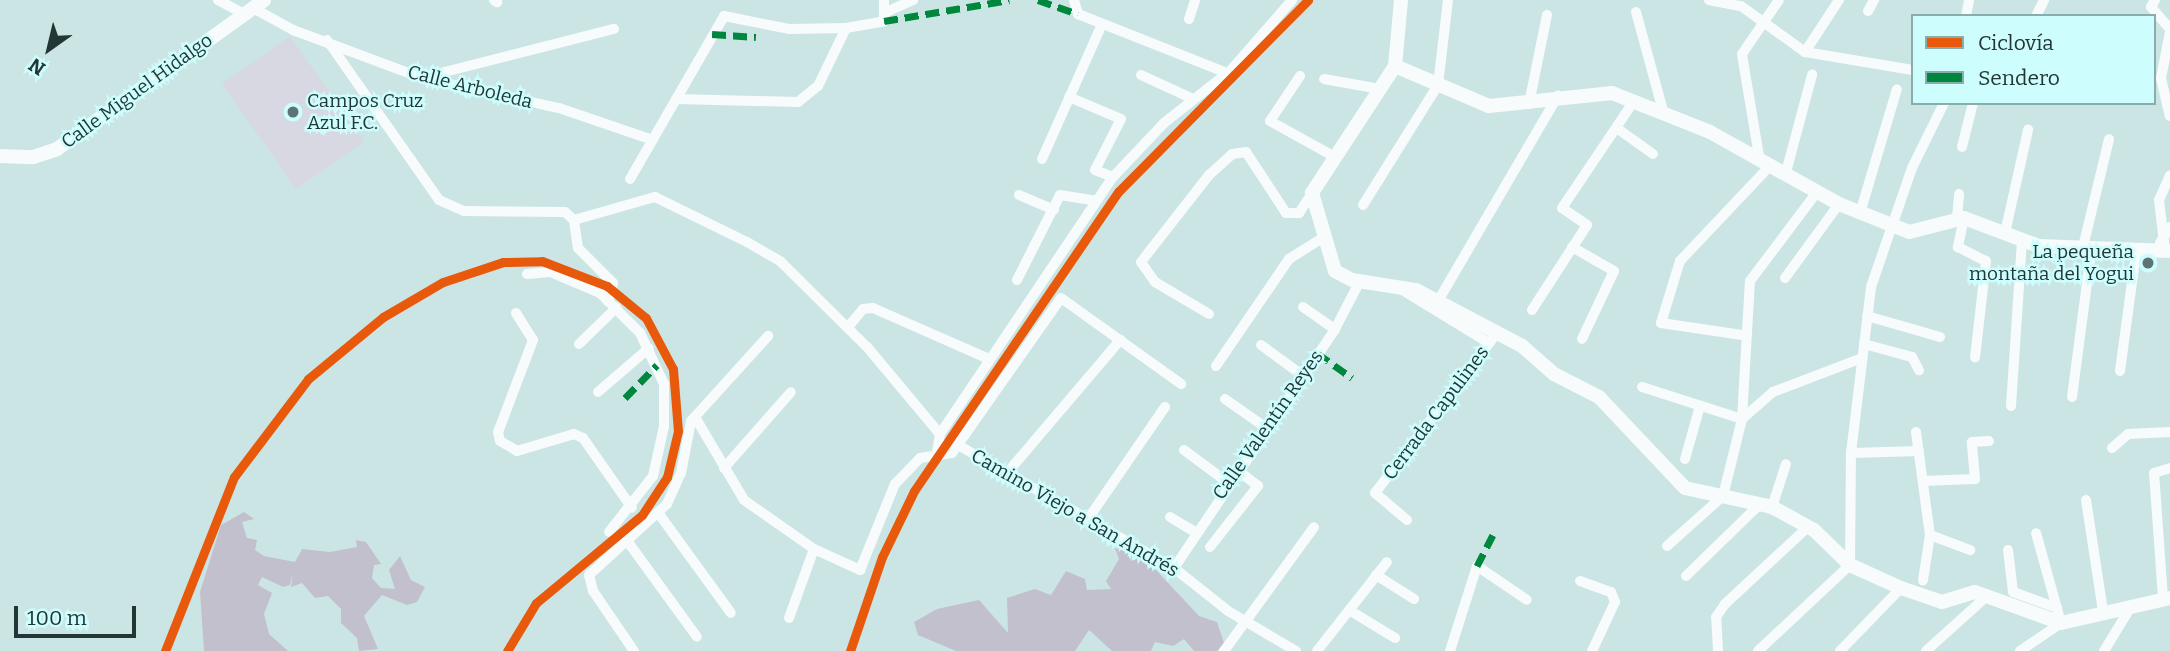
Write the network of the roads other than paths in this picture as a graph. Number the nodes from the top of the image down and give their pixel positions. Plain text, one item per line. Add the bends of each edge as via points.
1 (218, 0) edge
2 (884, 0) edge
3 (914, 0) edge
4 (1074, 0) edge
5 (1195, 0) edge
6 (1292, 0) edge
7 (1401, 0) edge
8 (1448, 0) edge
9 (1709, 0) edge
10 (1779, 0) edge
11 (1839, 0) edge
12 (1874, 0) edge
13 (2155, 0) edge
14 (254, 7) edge
15 (1868, 11) dead end
16 (1636, 12) dead end
17 (1548, 15) dead end
18 (884, 17) junction
19 (1189, 19) dead end
20 (1767, 23) junction
21 (1102, 24) junction
22 (846, 28) junction
23 (614, 29) dead end
24 (2170, 30) edge
25 (327, 40) junction
26 (1805, 52) junction
27 (2159, 61) edge
28 (1395, 66) junction
29 (1911, 70) edge
30 (1227, 74) junction
31 (1141, 75) dead end
32 (1811, 75) dead end
33 (1300, 76) dead end
34 (422, 78) junction
35 (1324, 79) dead end
36 (2162, 83) edge
37 (1438, 85) junction
38 (1380, 89) junction
39 (1898, 89) dead end
40 (1559, 96) junction
41 (1069, 97) junction
42 (1191, 98) junction
43 (676, 99) junction
44 (1634, 101) junction
45 (1529, 104) junction
46 (1943, 105) edge
47 (1972, 105) edge
48 (1663, 111) junction
49 (2170, 116) edge
50 (1618, 129) junction
51 (2028, 130) dead end
52 (2109, 139) dead end
53 (653, 140) junction
54 (1962, 147) dead end
55 (1653, 155) dead end
56 (0, 156) edge
57 (1335, 157) junction
58 (1042, 159) dead end
59 (1764, 164) junction
60 (2170, 175) edge
61 (1785, 176) junction
62 (1113, 177) junction
63 (630, 179) dead end
64 (1817, 192) junction
65 (1312, 193) junction
66 (1959, 194) dead end
67 (1019, 195) dead end
68 (1096, 201) junction
69 (1839, 204) junction
70 (1363, 205) dead end
71 (1054, 210) junction
72 (1860, 212) junction
73 (1960, 218) junction
74 (574, 220) junction
75 (1889, 226) junction
76 (2170, 227) edge
77 (2005, 233) junction
78 (1321, 239) junction
79 (2022, 242) junction
80 (1572, 247) junction
81 (2165, 248) edge
82 (2087, 252) junction
83 (2136, 253) junction
84 (527, 274) dead end
85 (1785, 278) dead end
86 (1017, 280) dead end
87 (1360, 281) junction
88 (1395, 285) junction
89 (1438, 301) junction
90 (612, 304) junction
91 (1303, 307) dead end
92 (1532, 310) dead end
93 (516, 313) dead end
94 (1209, 314) dead end
95 (1867, 316) junction
96 (848, 327) junction
97 (1335, 329) junction
98 (1742, 335) junction
99 (768, 336) dead end
100 (1941, 337) dead end
101 (1493, 338) junction
102 (1582, 338) dead end
103 (1119, 340) junction
104 (579, 344) dead end
105 (1864, 344) junction
106 (1261, 345) dead end
107 (649, 348) junction
108 (1975, 357) dead end
109 (1862, 358) junction
110 (989, 359) junction
111 (1216, 366) dead end
112 (1919, 370) dead end
113 (2120, 371) dead end
114 (1302, 375) junction
115 (1181, 384) dead end
116 (1642, 387) dead end
117 (598, 392) dead end
118 (791, 393) dead end
119 (2072, 397) dead end
120 (1225, 399) dead end
121 (1700, 406) junction
122 (2011, 406) dead end
123 (1165, 407) dead end
124 (695, 417) junction
125 (1742, 419) junction
126 (1265, 428) junction
127 (1916, 432) dead end
128 (2170, 432) edge
129 (940, 434) junction
130 (1989, 441) dead end
131 (958, 445) junction
132 (2112, 447) dead end
133 (1184, 450) dead end
134 (1919, 451) junction
135 (1850, 453) junction
136 (936, 457) junction
137 (1685, 459) dead end
138 (1786, 464) dead end
139 (724, 468) junction
140 (2170, 468) edge
141 (1236, 469) junction
142 (1007, 473) junction
143 (1923, 481) junction
144 (1227, 482) junction
145 (1723, 496) junction
146 (2086, 500) dead end
147 (1766, 505) junction
148 (632, 508) junction
149 (659, 514) junction
150 (1170, 517) dead end
151 (1088, 519) junction
152 (1407, 520) dead end
153 (1314, 527) dead end
154 (1808, 527) junction
155 (1193, 531) junction
156 (609, 532) dead end
157 (2036, 533) dead end
158 (1930, 535) junction
159 (628, 542) junction
160 (1667, 545) dead end
161 (1210, 547) dead end
162 (814, 549) junction
163 (1970, 550) dead end
164 (2008, 550) dead end
165 (1387, 562) dead end
166 (1850, 565) junction
167 (1174, 568) junction
168 (1376, 575) junction
169 (1686, 576) dead end
170 (1923, 580) dead end
171 (1580, 581) dead end
172 (1901, 588) junction
173 (1988, 595) junction
174 (2166, 598) edge
175 (1414, 599) dead end
176 (1527, 600) dead end
177 (2132, 605) junction
178 (1349, 610) junction
179 (2103, 611) junction
180 (731, 613) dead end
181 (2059, 616) junction
182 (789, 618) dead end
183 (1242, 619) junction
184 (697, 637) dead end
185 (1395, 638) dead end
186 (634, 651) edge
187 (1224, 651) edge
188 (1296, 651) edge
189 (1317, 651) edge
190 (1450, 651) edge
191 (1592, 651) edge
192 (1718, 651) edge
193 (1758, 651) edge
194 (1840, 651) edge
195 (1926, 651) edge
196 (2020, 651) edge
197 (2104, 651) edge

1 - 14 street, Calle Arboleda
2 - 18 street
3 - 18 street
4 - 21 street via 1078,14
5 - 19 street
6 - 30 street
7 - 28 street
8 - 37 street
9 - 20 street via 1741,6
10 - 20 street
11 - 26 street
12 - 15 street
13 - 24 street via 2151,6
14 - 25 street, Calle Arboleda
14 - 56 street, Calle Miguel Hidalgo via 57,149 33,157
16 - 48 street
17 - 45 street
18 - 22 street
20 - 26 street
20 - 59 street via 1742,54
21 - 30 street
21 - 41 street
22 - 43 street via 818,86 799,102
22 - 43 street via 789,29 724,16
23 - 34 street
24 - 27 street
25 - 34 street, Calle Arboleda
25 - 74 street via 439,200 464,211 549,209
26 - 29 street
27 - 36 street
28 - 37 street
28 - 38 street
30 - 42 street
31 - 42 street
32 - 61 street
33 - 57 street via 1270,121
34 - 53 street, Calle Arboleda via 559,108
35 - 38 street
36 - 49 street
37 - 45 street via 1489,106
37 - 70 street
38 - 57 street
39 - 72 street
40 - 44 street via 1592,91
40 - 45 street
40 - 89 street
41 - 58 street
41 - 62 street via 1121,119 1095,170
42 - 62 street
43 - 53 street
44 - 48 street
44 - 50 street
46 - 75 street
47 - 54 street
48 - 59 street
50 - 55 street
50 - 80 street via 1562,208 1587,222
51 - 77 street
52 - 82 street
53 - 63 street
57 - 65 street
59 - 61 street
59 - 98 street via 1680,261 1661,323
60 - 81 street via 2159,200
61 - 64 street
62 - 68 street
64 - 69 street
64 - 98 street via 1759,264
65 - 78 street
65 - 94 street via 1299,213 1286,213 1246,152 1232,154 1209,175 1142,262 1154,282
66 - 73 street
67 - 71 street
68 - 71 street via 1060,195
68 - 110 street
69 - 72 street
69 - 85 street
71 - 86 street
72 - 75 street
73 - 75 street via 1925,232
73 - 77 street
73 - 108 street via 1958,247 1986,261
74 - 90 street via 578,247 613,283
74 - 96 street via 655,197 781,262
75 - 95 street
76 - 81 street
77 - 79 street
78 - 87 street via 1335,271
78 - 111 street via 1289,259
79 - 82 street
79 - 122 street
80 - 92 street
80 - 102 street via 1614,271
81 - 83 street
82 - 83 street
82 - 119 street
83 - 113 street
84 - 90 street via 550,272
87 - 88 street
87 - 97 street, Calle Valentín Reyes
88 - 89 street
88 - 101 street
89 - 101 street
90 - 104 street
90 - 107 street
91 - 97 street
93 - 148 street via 533,340 498,432 500,441 517,451 574,434 583,438
95 - 100 street
95 - 105 street
96 - 110 street via 863,309 873,308
96 - 129 street
97 - 114 street, Calle Valentín Reyes
98 - 125 street
99 - 124 street
101 - 145 street via 1599,397 1685,488
101 - 152 street, Cerrada Capulines via 1375,493
103 - 115 street
103 - 131 street via 1061,299
103 - 142 street
105 - 109 street
105 - 112 street via 1912,357
106 - 114 street
107 - 117 street
107 - 148 street via 664,384 664,426 653,476
109 - 125 street via 1773,392
109 - 135 street
110 - 129 street
114 - 126 street, Calle Valentín Reyes
116 - 121 street
118 - 139 street
120 - 126 street
121 - 125 street
121 - 137 street
123 - 151 street
124 - 139 street
124 - 149 street via 681,473
125 - 145 street
126 - 141 street, Calle Valentín Reyes
127 - 134 street
128 - 132 street via 2127,434
129 - 136 street
130 - 143 street via 1972,442 1975,479
131 - 136 street
131 - 142 street, Camino Viejo a San Andrés
133 - 144 street
134 - 135 street
134 - 143 street
135 - 166 street
136 - 162 street via 920,458 895,484 860,570
138 - 147 street
139 - 162 street via 744,500
140 - 174 street via 2154,473
141 - 144 street, Calle Valentín Reyes
141 - 161 street via 1258,486
142 - 151 street, Camino Viejo a San Andrés
143 - 158 street
144 - 155 street, Calle Valentín Reyes
145 - 147 street
145 - 160 street
146 - 179 street
147 - 154 street
147 - 169 street
148 - 156 street
149 - 159 street
149 - 180 street
150 - 155 street
151 - 167 street, Camino Viejo a San Andrés
153 - 183 street
154 - 166 street
154 - 192 street via 1725,604 1716,617
155 - 167 street, Calle Valentín Reyes
157 - 181 street
158 - 163 street
158 - 170 street
159 - 184 street
159 - 186 street via 588,582
162 - 182 street
164 - 181 street via 2013,592
165 - 168 street
166 - 172 street
166 - 193 street
167 - 183 street, Camino Viejo a San Andrés
168 - 175 street
168 - 178 street
171 - 191 street via 1615,596
172 - 173 street via 1942,602 1965,591
172 - 194 street
173 - 181 street
173 - 195 street
174 - 177 street
176 - 190 street via 1477,566
177 - 179 street
177 - 197 street
178 - 185 street
178 - 189 street
179 - 181 street
181 - 196 street
183 - 187 street
183 - 188 street, Camino Viejo a San Andrés

